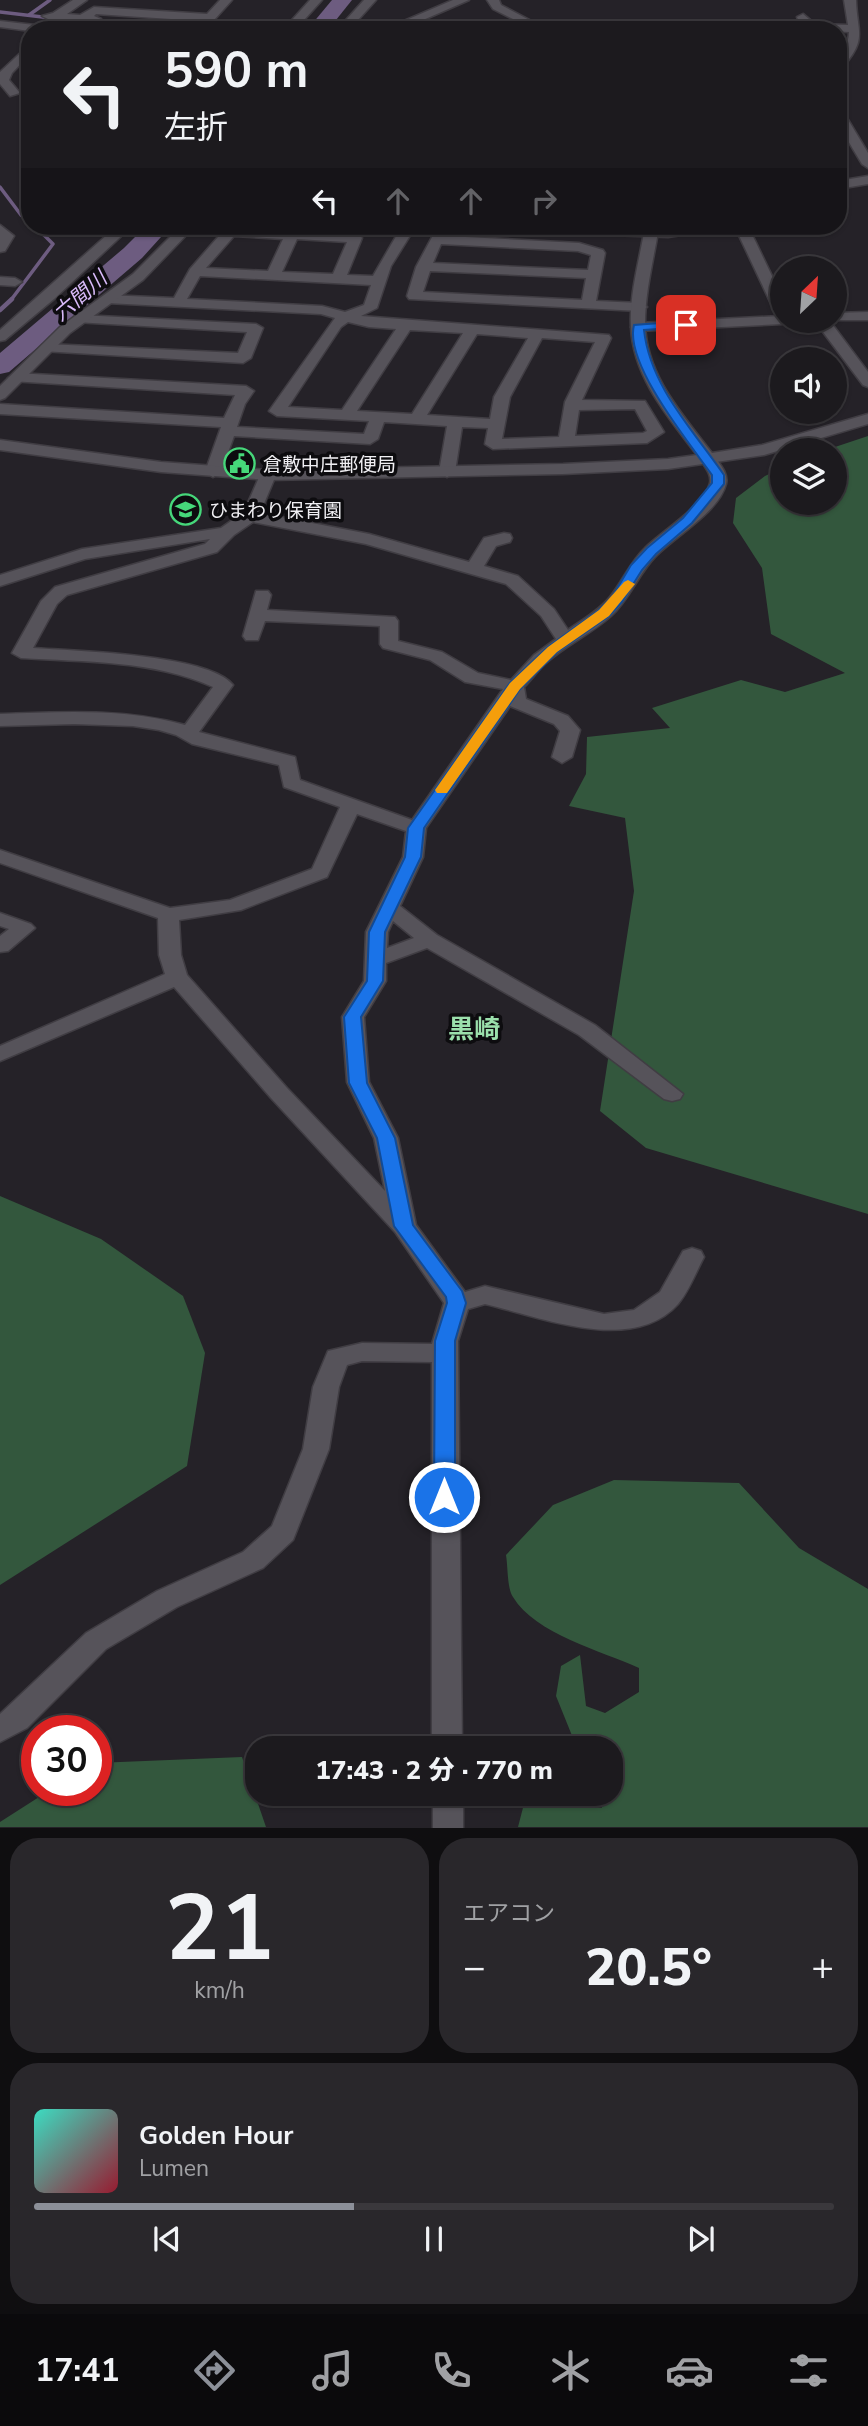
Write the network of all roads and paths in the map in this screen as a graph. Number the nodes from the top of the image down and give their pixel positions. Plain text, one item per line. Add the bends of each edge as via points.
1 (81, 0) edge
2 (226, 0) edge
3 (316, 0) edge
4 (370, 0) edge
5 (463, 0) edge
6 (493, 0) edge
7 (850, 0) edge
8 (129, 4) dead end
9 (213, 15) junction
10 (803, 17) dead end
11 (83, 18) junction
12 (111, 21) dead end
13 (207, 21) edge
14 (297, 21) edge
15 (352, 21) edge
16 (411, 21) edge
17 (525, 21) edge
18 (804, 21) edge
19 (0, 24) edge
20 (21, 26) edge
21 (860, 30) edge
22 (21, 56) edge
23 (847, 60) edge
24 (6, 85) edge
25 (847, 128) edge
26 (868, 164) edge
27 (868, 180) edge
28 (847, 184) edge
29 (115, 235) edge
30 (179, 235) edge
31 (227, 235) edge
32 (292, 235) joint
33 (404, 235) edge
34 (439, 235) edge
35 (650, 235) edge
36 (745, 235) edge
37 (436, 240) junction
38 (423, 267) junction
39 (195, 272) junction
40 (594, 274) junction
41 (273, 276) junction
42 (338, 279) junction
43 (380, 281) junction
44 (770, 287) edge
45 (107, 299) junction
46 (178, 303) junction
47 (588, 304) junction
48 (263, 307) junction
49 (640, 307) junction
50 (868, 316) edge
51 (345, 317) junction
52 (847, 317) edge
53 (80, 319) junction
54 (770, 321) edge
55 (405, 326) junction
56 (638, 327) junction
57 (256, 328) junction
58 (472, 330) junction
59 (831, 333) edge
60 (537, 334) junction
61 (0, 337) edge
62 (47, 348) junction
63 (16, 379) junction
64 (868, 382) edge
65 (0, 394) edge
66 (572, 405) junction
67 (0, 409) edge
68 (347, 414) junction
69 (379, 416) junction
70 (417, 418) junction
71 (868, 419) edge
72 (455, 422) junction
73 (497, 424) junction
74 (229, 427) junction
75 (566, 440) junction
76 (0, 446) edge
77 (708, 459) junction
78 (213, 472) junction
79 (446, 472) junction
80 (268, 475) junction
81 (250, 516) junction
82 (228, 531) junction
83 (504, 538) dead end
84 (474, 568) junction
85 (0, 581) edge
86 (262, 595) dead end
87 (257, 615) junction
88 (252, 636) dead end
89 (565, 639) junction
90 (515, 686) junction
91 (0, 720) edge
92 (190, 732) junction
93 (562, 757) dead end
94 (351, 806) junction
95 (416, 828) junction
96 (0, 856) edge
97 (388, 906) junction
98 (169, 915) junction
99 (0, 919) edge
100 (429, 940) junction
101 (0, 946) edge
102 (376, 960) junction
103 (177, 977) junction
104 (0, 1054) edge
105 (672, 1094) dead end
106 (404, 1226) junction
107 (692, 1257) dead end
108 (457, 1303) junction
109 (446, 1353) junction
110 (0, 1730) edge
111 (447, 1736) edge
112 (448, 1806) edge
113 (448, 1828) edge

1 - 11 street via 52,16
2 - 9 street
3 - 14 street
4 - 15 street
5 - 16 street
6 - 17 street via 497,8
7 - 21 street via 849,12
8 - 9 street
9 - 11 street via 94,10
9 - 13 street
10 - 18 street
11 - 12 street
19 - 20 street
21 - 23 street via 855,55
22 - 24 street via 6,72
25 - 26 street
27 - 28 street
29 - 61 street
30 - 45 street via 138,277
31 - 39 street
32 - 41 street
32 - 42 street via 355,238
33 - 43 street
34 - 37 street
35 - 49 street
36 - 44 street
37 - 38 street
37 - 40 street via 579,247 598,253
38 - 40 street
38 - 47 street via 414,296
39 - 41 street
39 - 46 street
40 - 47 street
41 - 42 street
42 - 43 street
43 - 51 street via 370,308
45 - 46 street
45 - 53 street
46 - 48 street
47 - 49 street
48 - 51 street via 322,310
48 - 57 street
49 - 56 street
50 - 52 street
51 - 55 street
51 - 68 street via 277,411
53 - 57 street
53 - 62 street
54 - 56 street
55 - 58 street
55 - 68 street
56 - 77 street via 649,372
57 - 62 street via 243,358
58 - 60 street
58 - 70 street
59 - 64 street
60 - 66 street via 604,338
60 - 73 street via 502,397
62 - 63 street
63 - 65 street
63 - 74 street via 246,391
66 - 75 street
66 - 75 street via 640,404 656,432 648,438
67 - 74 street
68 - 69 street
69 - 70 street
69 - 74 street via 370,439
70 - 72 street
71 - 77 street via 764,450
72 - 73 street
72 - 79 street
73 - 75 street via 493,444
74 - 78 street
76 - 78 street
77 - 79 street
77 - 89 street via 718,475 711,496 651,551 611,606
78 - 80 street
79 - 80 street
80 - 81 street
81 - 82 street
81 - 84 street via 369,540
82 - 85 street via 82,554
82 - 92 street via 211,548 61,592 50,601 21,653 143,662 212,678 224,685
83 - 84 street via 490,542
84 - 89 street via 521,587 548,613
86 - 87 street
87 - 88 street
87 - 90 street via 389,621 389,644 436,656 472,678
89 - 90 street
90 - 93 street via 517,702 561,720 570,730
90 - 95 street
91 - 92 street via 137,720
92 - 94 street via 199,740 288,761 291,783
94 - 95 street
94 - 98 street via 320,873 234,906
95 - 97 street via 413,857
96 - 98 street
97 - 100 street
97 - 102 street via 377,932
98 - 103 street via 170,955
99 - 101 street via 24,928
100 - 102 street
100 - 105 street via 587,1030
102 - 106 street via 375,981 353,1017 355,1059 358,1083 386,1138
103 - 104 street
103 - 106 street
106 - 108 street
107 - 108 street via 669,1298 640,1318 604,1323 485,1295
108 - 109 street via 445,1341
109 - 110 street via 362,1352 337,1357 326,1387 316,1449 283,1531 253,1560 167,1600 96,1641 18,1719
109 - 111 street
112 - 113 street

